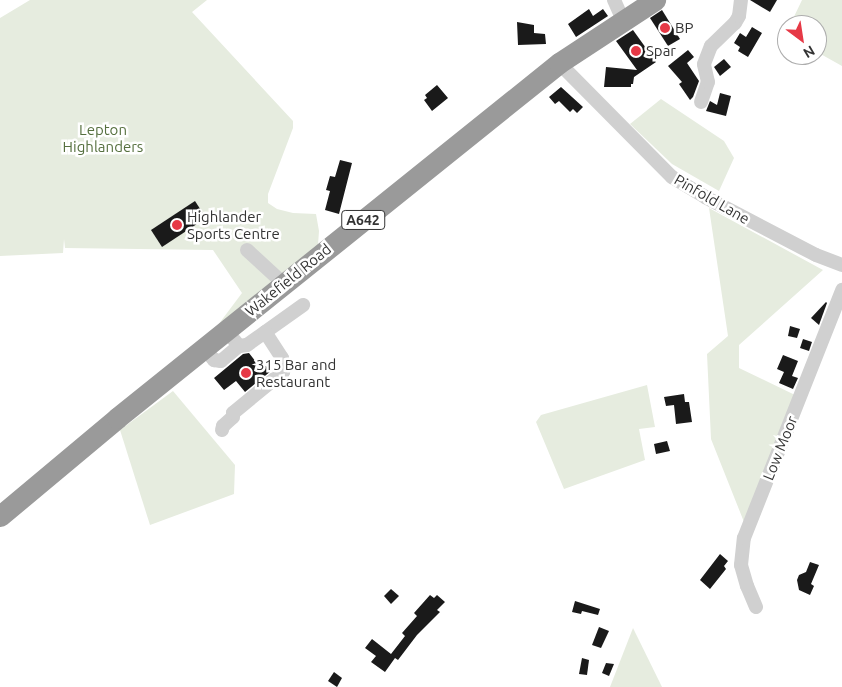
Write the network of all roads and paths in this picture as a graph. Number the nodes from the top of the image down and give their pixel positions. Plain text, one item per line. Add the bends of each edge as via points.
1 (614, 0) edge
2 (655, 0) edge
3 (741, 0) edge
4 (623, 20) junction
5 (559, 63) junction
6 (701, 102) dead end
7 (247, 250) dead end
8 (842, 266) edge
9 (284, 284) junction
10 (842, 290) edge
11 (303, 305) dead end
12 (265, 332) junction
13 (232, 338) junction
14 (222, 430) dead end
15 (0, 516) edge
16 (756, 607) dead end

1 - 4 street
2 - 4 highway, Wakefield Road / A642
3 - 6 street via 735,23 711,46 704,64 708,82
4 - 5 highway, Wakefield Road / A642
5 - 8 street, Pinfold Lane via 672,177
5 - 9 highway, Wakefield Road / A642
7 - 9 street
9 - 13 highway, Wakefield Road / A642
10 - 16 street, Low Moor via 744,538 741,565
11 - 12 street
12 - 13 street via 247,345
12 - 14 street via 282,358 283,372 233,413
13 - 15 highway, Wakefield Road / A642 via 204,348

